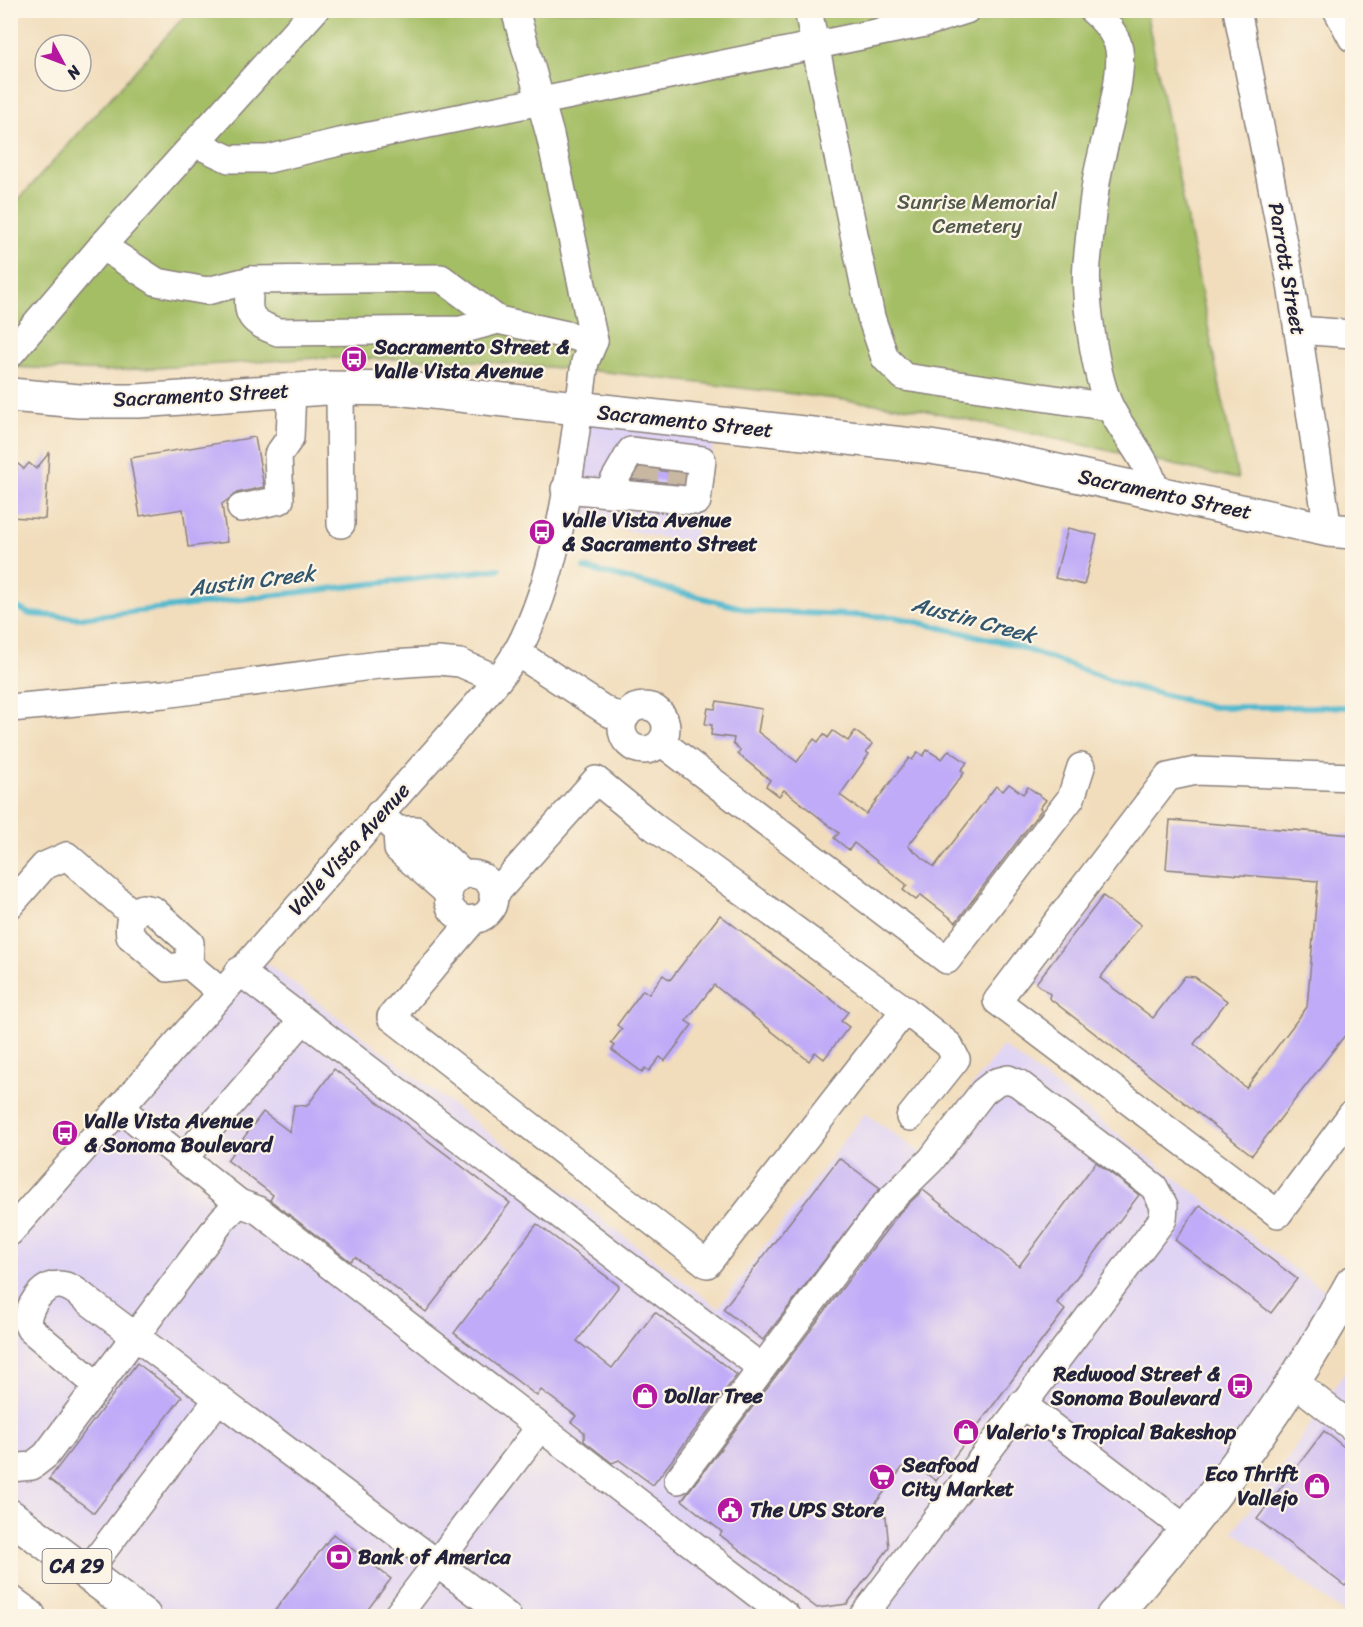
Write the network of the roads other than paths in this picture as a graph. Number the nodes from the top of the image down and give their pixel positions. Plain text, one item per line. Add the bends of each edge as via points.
1 (315, 10) edge
2 (515, 10) edge
3 (808, 10) edge
4 (966, 10) edge
5 (1092, 10) edge
6 (1237, 10) edge
7 (1337, 10) edge
8 (1353, 38) edge
9 (814, 45) junction
10 (541, 101) junction
11 (195, 143) junction
12 (102, 246) junction
13 (251, 280) junction
14 (498, 320) junction
15 (1298, 330) junction
16 (1353, 334) edge
17 (594, 341) junction
18 (10, 354) edge
19 (340, 388) junction
20 (292, 390) junction
21 (10, 395) edge
22 (1110, 407) junction
23 (579, 409) junction
24 (649, 417) junction
25 (691, 421) junction
26 (645, 472) junction
27 (681, 477) junction
28 (565, 489) junction
29 (1155, 491) junction
30 (606, 493) junction
31 (241, 508) dead end
32 (341, 524) dead end
33 (1340, 531) edge
34 (516, 652) junction
35 (497, 679) junction
36 (10, 708) edge
37 (1081, 767) dead end
38 (1353, 777) edge
39 (388, 822) junction
40 (457, 884) junction
41 (493, 896) junction
42 (10, 905) edge
43 (474, 919) junction
44 (239, 971) junction
45 (221, 992) junction
46 (904, 1010) junction
47 (303, 1020) junction
48 (120, 1108) junction
49 (1353, 1114) edge
50 (910, 1118) dead end
51 (183, 1159) junction
52 (239, 1203) junction
53 (10, 1232) edge
54 (1353, 1283) edge
55 (136, 1336) junction
56 (762, 1368) junction
57 (1293, 1381) junction
58 (98, 1386) junction
59 (219, 1398) junction
60 (1022, 1404) junction
61 (1353, 1426) edge
62 (540, 1427) junction
63 (12, 1466) edge
64 (678, 1480) dead end
65 (10, 1516) edge
66 (1187, 1530) junction
67 (436, 1563) junction
68 (86, 1573) junction
69 (10, 1602) edge
70 (29, 1617) edge
71 (144, 1617) edge
72 (397, 1617) edge
73 (507, 1617) edge
74 (786, 1617) edge
75 (863, 1617) edge
76 (1113, 1617) edge

1 - 11 street
2 - 10 street
3 - 9 street
4 - 9 street via 925,23
5 - 22 street via 1103,19 1118,44 1118,84 1097,178 1087,267 1092,333
6 - 15 street, Parrott Street
7 - 8 street
9 - 10 street
9 - 22 street via 871,317 885,358 904,377
10 - 11 street via 268,159 229,159
10 - 17 street
11 - 12 street
12 - 13 street via 157,282 207,291
12 - 18 street
13 - 14 street via 441,278
13 - 14 street via 246,308 256,324 278,332 461,330
14 - 17 street
15 - 16 street
15 - 33 street, Parrott Street
17 - 23 street, Valle Vista Avenue via 585,363
19 - 20 main road, Sacramento Street
19 - 23 main road, Sacramento Street via 405,389
19 - 32 street
20 - 21 main road, Sacramento Street via 138,401
20 - 31 street via 290,438 278,455 280,500
22 - 29 street via 1141,454
23 - 24 main road, Sacramento Street
23 - 28 street, Valle Vista Avenue
24 - 25 main road, Sacramento Street
24 - 26 street
25 - 27 street
25 - 29 main road, Sacramento Street via 930,447
26 - 27 street
26 - 27 street
26 - 30 street
26 - 30 street via 631,450
28 - 30 street
28 - 34 street, Valle Vista Avenue via 553,556
29 - 33 main road, Sacramento Street
34 - 35 street, Valle Vista Avenue
34 - 37 street via 611,714 626,716 624,737 634,747 647,750 661,742 947,960 1071,798
35 - 36 street via 460,663 438,661
35 - 39 street, Valle Vista Avenue
38 - 49 street via 1196,771 1168,777 997,1001 1278,1214
39 - 40 street via 416,830
39 - 44 street, Valle Vista Avenue
40 - 41 street via 471,874 484,879
40 - 43 street via 448,900 454,913
41 - 43 street via 486,914
41 - 46 street via 596,780
42 - 45 street via 44,866 67,856 133,914 128,924 130,936 168,968 189,965
43 - 46 street via 391,1017 707,1264
44 - 45 street, Valle Vista Avenue
44 - 47 street
45 - 48 street, Valle Vista Avenue
46 - 50 street via 949,1045 956,1059
47 - 51 street
47 - 56 street
48 - 51 street
48 - 53 street, Valle Vista Avenue
51 - 52 street
52 - 55 street via 222,1220
52 - 62 street via 258,1210
54 - 57 main road
55 - 58 street
55 - 58 street via 71,1289 58,1285 32,1303 27,1323 36,1337
55 - 59 street
56 - 60 street via 883,1207 931,1160 983,1092 1008,1079 1154,1187 1162,1198 1165,1213
56 - 64 street
57 - 61 street
57 - 66 main road
58 - 63 street via 46,1455 32,1466
59 - 67 street
59 - 68 street
60 - 66 street
60 - 75 street
62 - 67 street
62 - 74 street
65 - 68 main road, CA 29
66 - 76 main road
67 - 72 street
67 - 73 street
68 - 71 main road, CA 29
69 - 70 main road

